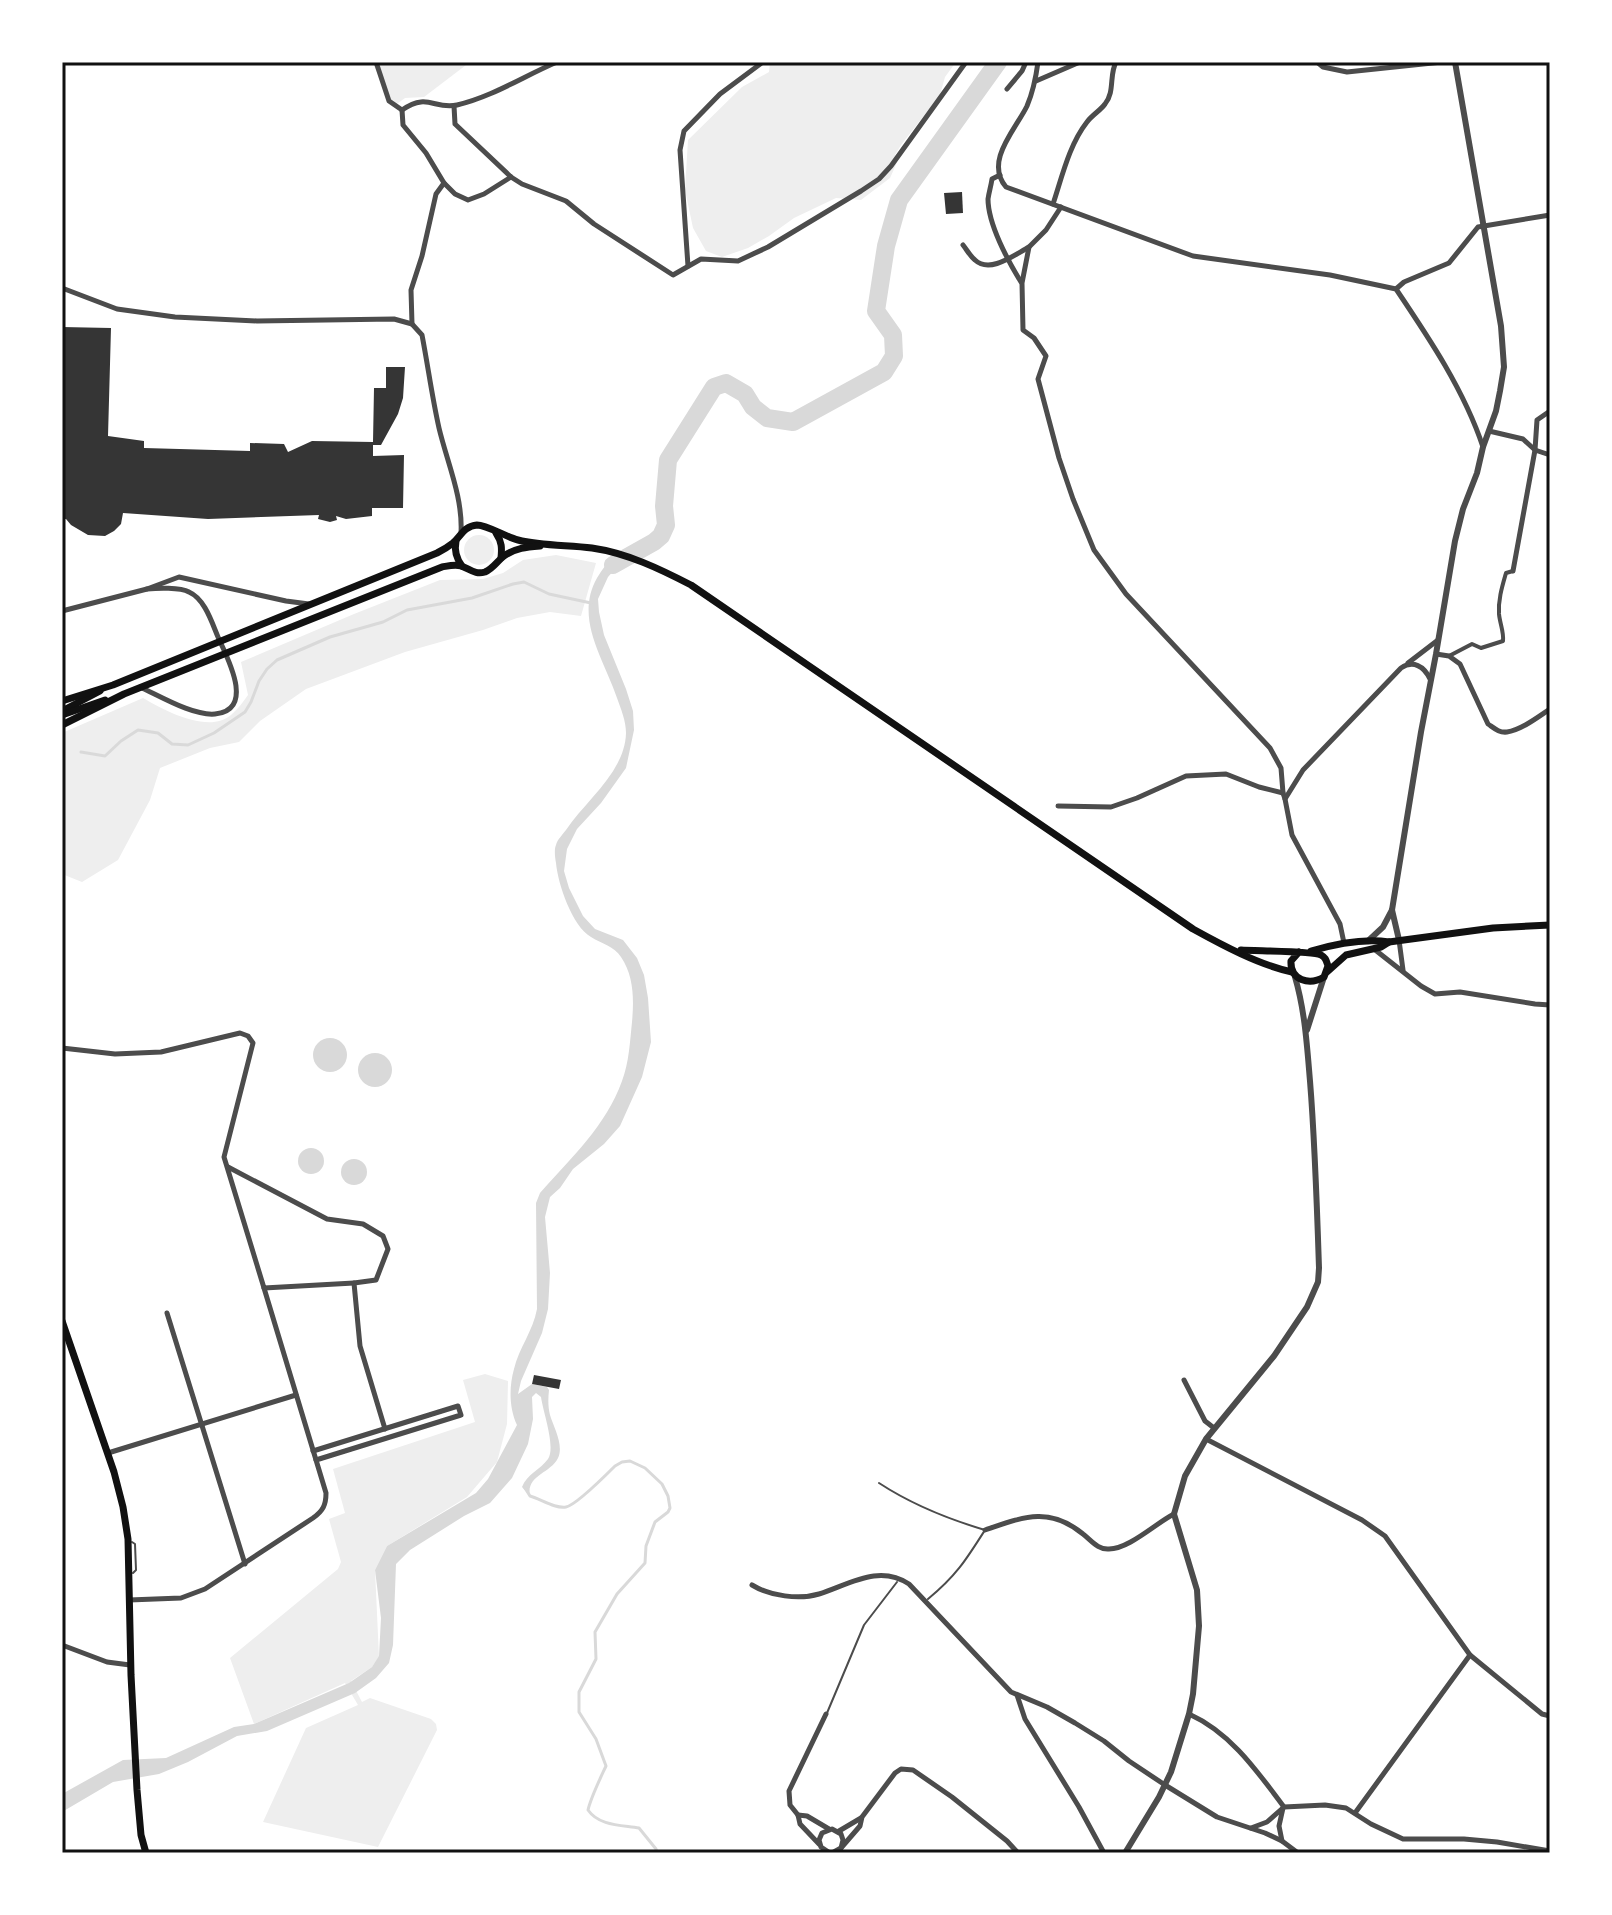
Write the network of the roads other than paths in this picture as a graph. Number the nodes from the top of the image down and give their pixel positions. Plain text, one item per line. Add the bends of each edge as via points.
1 (376, 62) edge
2 (557, 62) edge
3 (763, 62) edge
4 (966, 62) edge
5 (1026, 62) edge
6 (1038, 62) edge
7 (1080, 62) edge
8 (1317, 62) edge
9 (1442, 62) edge
10 (1455, 62) edge
11 (1113, 64) edge
12 (1035, 82) junction
13 (1007, 89) dead end
14 (454, 106) junction
15 (402, 110) junction
16 (1000, 175) junction
17 (511, 177) junction
18 (444, 183) junction
19 (1053, 204) junction
20 (1061, 207) junction
21 (1550, 215) edge
22 (1483, 225) junction
23 (963, 245) dead end
24 (1029, 247) junction
25 (1008, 259) junction
26 (688, 266) junction
27 (1022, 283) junction
28 (62, 288) edge
29 (1396, 289) junction
30 (412, 324) junction
31 (1550, 411) edge
32 (1489, 431) junction
33 (1483, 447) junction
34 (1535, 450) junction
35 (1550, 455) edge
36 (495, 532) junction
37 (461, 533) junction
38 (456, 541) junction
39 (550, 544) junction
40 (501, 558) junction
41 (462, 566) junction
42 (1513, 571) joint
43 (147, 589) junction
44 (309, 604) junction
45 (62, 611) edge
46 (1439, 640) junction
47 (1436, 654) junction
48 (1449, 656) junction
49 (1410, 664) junction
50 (1431, 681) junction
51 (113, 685) junction
52 (140, 687) junction
53 (124, 694) junction
54 (62, 701) edge
55 (1550, 709) edge
56 (62, 713) edge
57 (62, 725) edge
58 (1284, 796) junction
59 (1058, 806) dead end
60 (1392, 910) junction
61 (1550, 925) edge
62 (1399, 940) junction
63 (1368, 941) junction
64 (1389, 942) junction
65 (1344, 944) junction
66 (1374, 949) junction
67 (1235, 950) junction
68 (1311, 951) junction
69 (1299, 952) junction
70 (1403, 971) junction
71 (1294, 974) junction
72 (1325, 974) junction
73 (1550, 1005) edge
74 (1306, 1034) junction
75 (62, 1048) edge
76 (227, 1167) junction
77 (354, 1283) junction
78 (264, 1288) junction
79 (167, 1313) dead end
80 (62, 1321) edge
81 (1184, 1380) dead end
82 (296, 1395) junction
83 (201, 1424) junction
84 (1214, 1428) junction
85 (385, 1429) junction
86 (1206, 1439) junction
87 (313, 1451) junction
88 (108, 1453) junction
89 (316, 1460) junction
90 (879, 1483) dead end
91 (1174, 1514) junction
92 (985, 1530) junction
93 (245, 1564) junction
94 (901, 1578) junction
95 (752, 1585) dead end
96 (129, 1600) junction
97 (926, 1601) junction
98 (62, 1645) edge
99 (1470, 1655) junction
100 (130, 1665) junction
101 (1017, 1695) junction
102 (826, 1714) joint
103 (1189, 1714) junction
104 (1550, 1716) edge
105 (1165, 1785) junction
106 (1284, 1807) junction
107 (1355, 1813) junction
108 (798, 1815) junction
109 (862, 1817) junction
110 (1250, 1828) junction
111 (829, 1829) junction
112 (838, 1831) junction
113 (1282, 1841) junction
114 (819, 1844) junction
115 (841, 1848) junction
116 (1550, 1851) edge
117 (146, 1853) edge
118 (831, 1853) edge
119 (1018, 1853) edge
120 (1104, 1853) edge
121 (1125, 1853) edge
122 (1298, 1853) edge

1 - 15 street via 389,101
2 - 14 street
3 - 26 street via 720,94 684,131 680,150
4 - 26 street via 879,179 738,261 701,259
5 - 13 street
6 - 12 street
7 - 12 street
8 - 9 street via 1347,72
10 - 22 street
11 - 19 street via 1113,85 1105,105 1084,125
12 - 16 street via 1000,157
14 - 15 street via 424,101
14 - 17 street via 455,124
15 - 18 street via 403,125
16 - 19 street via 1006,187
16 - 25 street via 992,179 988,200
17 - 18 street via 468,200
17 - 26 street via 566,201 673,275
18 - 30 street via 436,194 411,290
19 - 20 street
20 - 24 street
20 - 29 street via 1193,256
21 - 22 street
22 - 29 street via 1449,263
22 - 32 street via 1504,367
23 - 25 street via 977,263 989,266
24 - 25 street
24 - 27 street
25 - 27 street
27 - 58 street via 1023,330 1046,356 1038,379 1059,458 1094,550 1126,594 1270,748 1281,768
28 - 30 street via 117,309 175,317 394,319
29 - 33 street via 1435,348
30 - 37 street via 422,335
31 - 34 street via 1537,420
32 - 33 street
32 - 34 street via 1523,439
33 - 46 street via 1455,541
34 - 35 street
34 - 42 street
36 - 37 main road via 478,525
36 - 39 main road
36 - 40 main road
37 - 38 main road
38 - 41 main road
38 - 44 main road
39 - 40 main road via 516,549
39 - 67 main road via 615,554 691,585 1193,929
40 - 41 main road via 479,573
41 - 52 main road via 442,567
42 - 48 street via 1506,573 1501,592 1503,641 1481,648 1472,644
43 - 44 street via 179,577
43 - 45 street
43 - 52 street via 190,592 203,604 232,667 236,699 215,714 194,711
44 - 51 main road
46 - 47 street
46 - 49 street
47 - 48 street
47 - 50 street
48 - 55 street via 1460,664 1488,724 1496,730 1518,728
49 - 50 street via 1424,670
49 - 58 street via 1390,677
50 - 60 street
51 - 54 main road
51 - 56 main road
52 - 53 main road
53 - 56 main road
53 - 57 main road
58 - 59 street via 1226,774 1186,776 1111,807
58 - 65 street via 1292,835 1340,924
60 - 62 street
60 - 63 street
61 - 62 main road
62 - 64 main road
62 - 70 street
63 - 64 main road
63 - 65 main road
64 - 66 main road
65 - 68 main road
66 - 70 street
66 - 72 main road via 1346,955
67 - 69 main road
67 - 71 main road
68 - 69 main road
68 - 72 main road via 1323,956
69 - 71 main road via 1291,961
70 - 73 street via 1435,994 1460,992
71 - 72 main road via 1313,982
71 - 74 street
72 - 74 street
74 - 84 street via 1318,1282 1274,1356
75 - 76 street via 161,1052 240,1033 248,1036 253,1043 224,1157
76 - 77 street via 327,1219 363,1224 383,1236 388,1249 376,1280
76 - 78 street
77 - 78 street
77 - 85 street via 360,1346
78 - 82 street
79 - 83 street
80 - 88 main road
81 - 84 street
82 - 83 street
82 - 87 street
83 - 88 street
83 - 93 street
84 - 86 street
85 - 87 street
85 - 89 street via 458,1406 461,1415
86 - 91 street via 1185,1476
86 - 99 street via 1385,1536
87 - 89 street
88 - 96 main road via 128,1539
89 - 93 street via 326,1493 321,1512
90 - 92 lane via 939,1514
91 - 92 street via 1109,1550 1060,1518 1016,1520
91 - 103 street via 1197,1590 1198,1650
92 - 97 lane via 951,1580
93 - 96 street via 181,1598
94 - 95 street via 864,1576 803,1597
94 - 97 street
94 - 102 lane via 864,1625
96 - 100 main road
97 - 101 street
98 - 100 street
99 - 104 street
99 - 107 street
100 - 117 main road
101 - 105 street via 1085,1729
101 - 120 street via 1025,1719
102 - 108 street via 789,1791
103 - 105 street
103 - 106 street via 1204,1720 1243,1754
105 - 110 street via 1217,1817
105 - 121 street
106 - 107 street via 1325,1805
106 - 110 street
106 - 113 street
107 - 116 street via 1403,1839 1464,1839
108 - 111 street
108 - 114 street
109 - 112 street
109 - 115 street
109 - 119 street via 895,1773 913,1770
110 - 113 street
111 - 112 street
111 - 114 street
112 - 115 street
113 - 122 street
114 - 118 street
115 - 118 street

